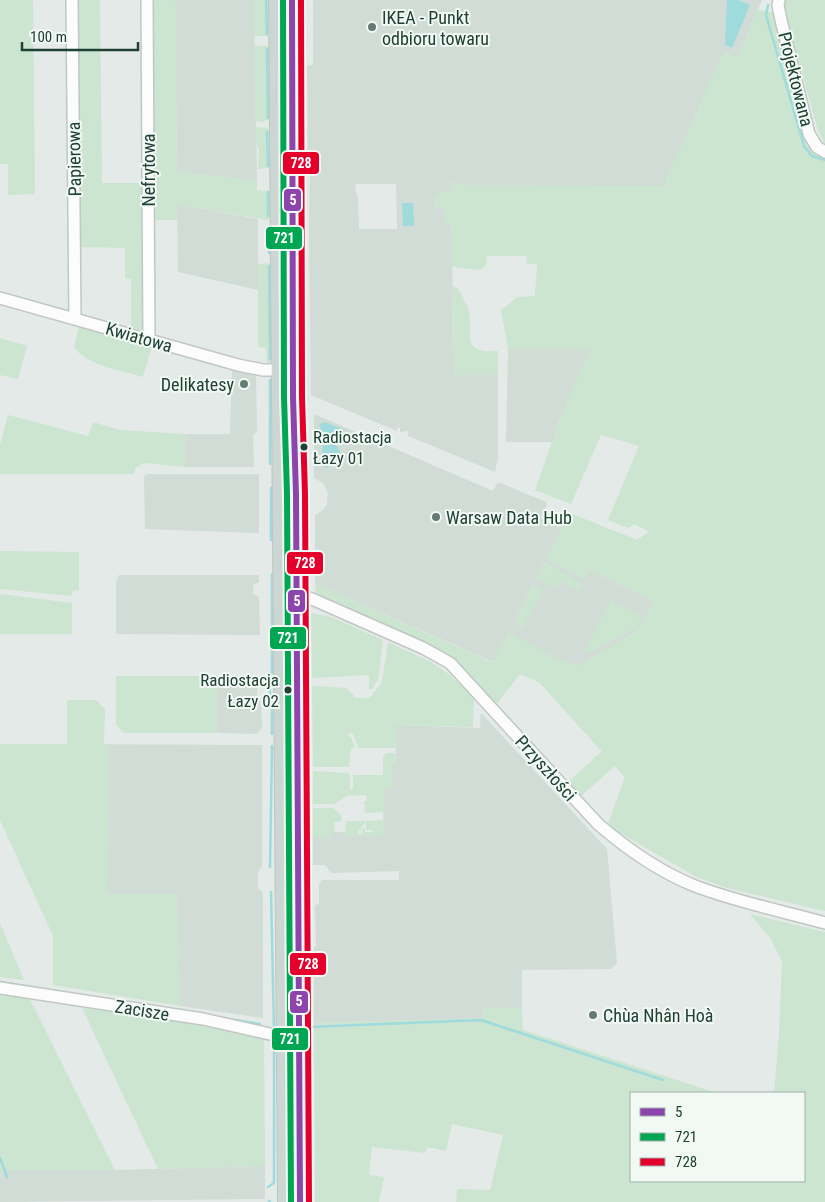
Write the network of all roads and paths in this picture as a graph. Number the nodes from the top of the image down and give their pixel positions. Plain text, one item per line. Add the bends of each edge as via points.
1 (72, 0) edge
2 (147, 0) edge
3 (276, 0) edge
4 (292, 0) edge
5 (779, 0) edge
6 (825, 152) edge
7 (0, 298) edge
8 (75, 319) junction
9 (149, 340) junction
10 (279, 370) junction
11 (281, 592) junction
12 (296, 594) junction
13 (825, 923) edge
14 (0, 988) edge
15 (283, 1037) junction
16 (285, 1202) edge
17 (300, 1202) edge

1 - 8 street, Papierowa
2 - 9 street, Nefrytowa
3 - 10 main road
4 - 12 main road
5 - 6 street, Projektowana via 809,134
7 - 8 street, Kwiatowa
8 - 9 street, Kwiatowa
9 - 10 street, Kwiatowa via 238,365
10 - 11 main road
11 - 12 street, Przyszłości
11 - 15 main road
12 - 13 street, Przyszłości via 450,663 598,824 659,869 722,895
12 - 17 main road
14 - 15 street, Zacisze via 210,1021
15 - 16 main road

